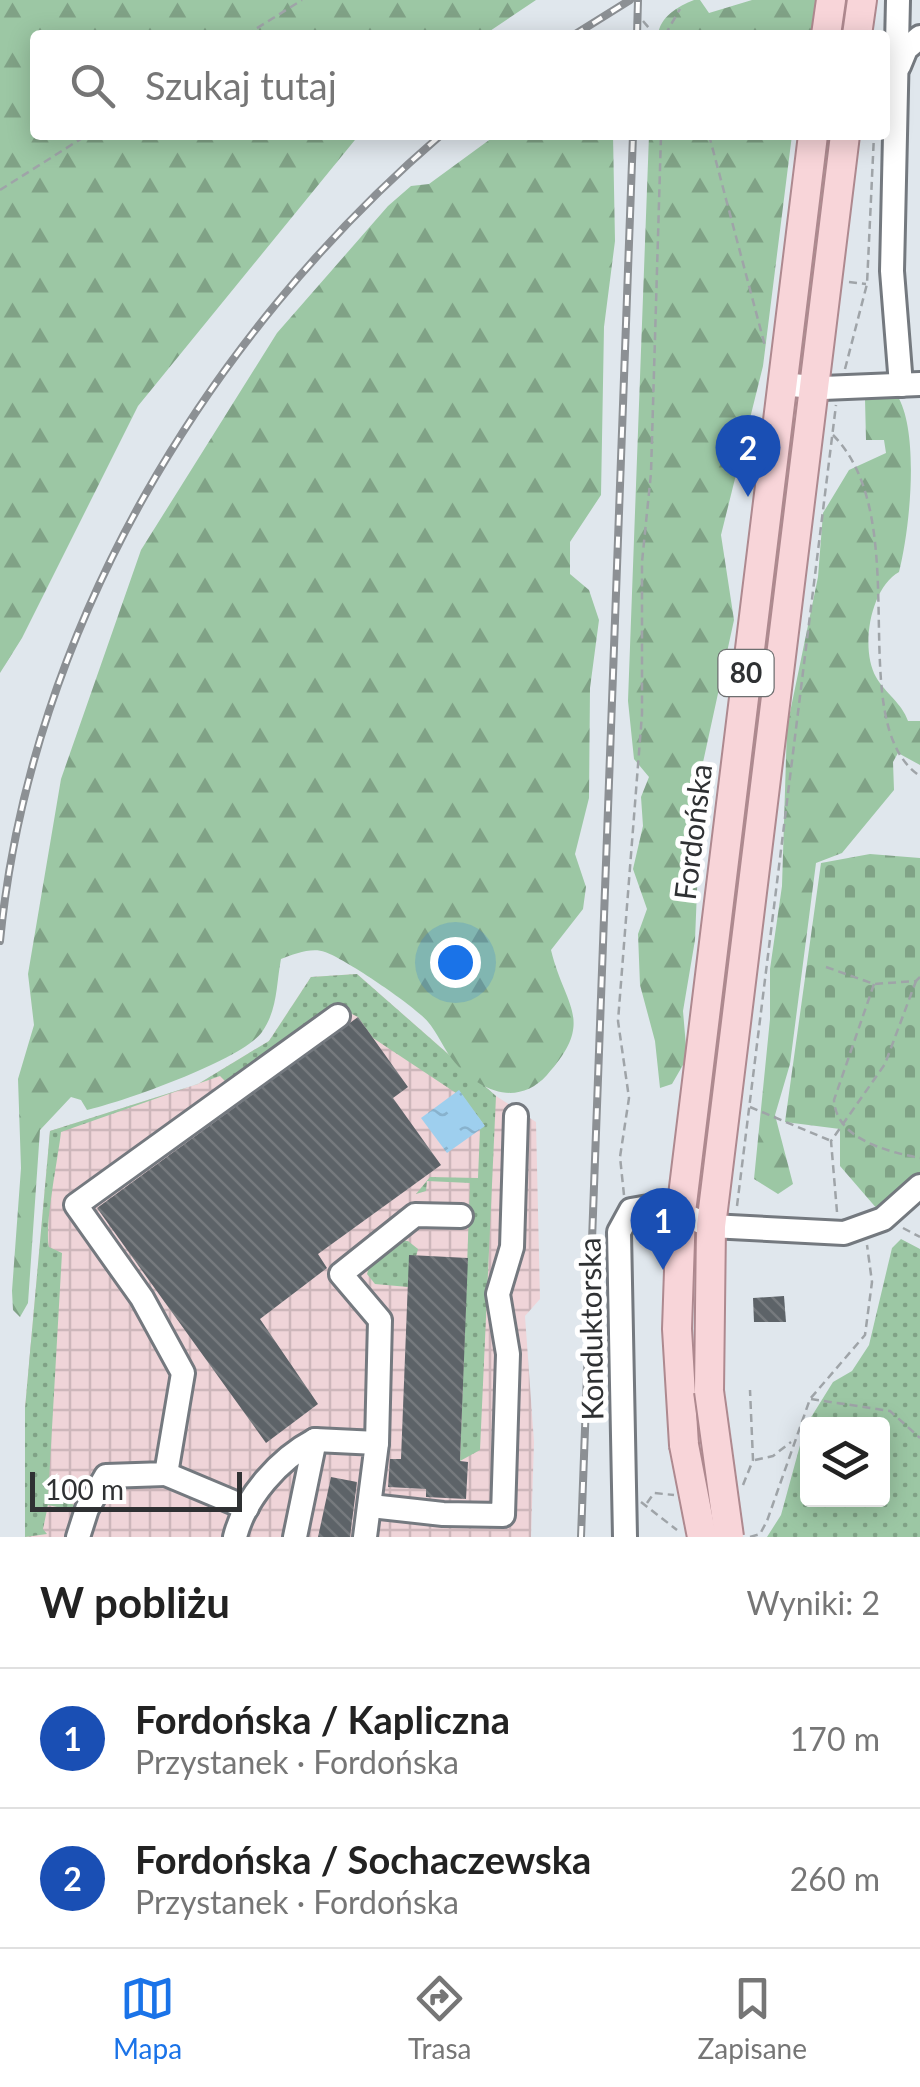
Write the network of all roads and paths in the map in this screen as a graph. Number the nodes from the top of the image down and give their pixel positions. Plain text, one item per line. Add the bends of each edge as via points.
1 (302, 0) edge
2 (830, 0) edge
3 (862, 0) edge
4 (898, 0) edge
5 (680, 10) dead end
6 (643, 21) dead end
7 (254, 30) edge
8 (650, 30) edge
9 (668, 30) edge
10 (827, 30) edge
11 (858, 30) edge
12 (920, 37) edge
13 (898, 70) junction
14 (78, 140) edge
15 (661, 140) edge
16 (710, 140) edge
17 (812, 140) edge
18 (845, 140) edge
19 (874, 140) edge
20 (0, 190) edge
21 (843, 282) dead end
22 (867, 284) junction
23 (765, 344) dead end
24 (782, 384) junction
25 (910, 385) edge
26 (826, 387) junction
27 (822, 425) dead end
28 (833, 435) junction
29 (920, 776) edge
30 (826, 967) dead end
31 (920, 976) edge
32 (916, 981) junction
33 (874, 984) junction
34 (338, 1016) dead end
35 (750, 1108) junction
36 (516, 1116) dead end
37 (845, 1120) junction
38 (831, 1141) junction
39 (920, 1158) edge
40 (920, 1186) edge
41 (631, 1210) junction
42 (681, 1212) junction
43 (461, 1216) dead end
44 (711, 1226) junction
45 (740, 1228) junction
46 (865, 1228) junction
47 (839, 1233) junction
48 (810, 1399) junction
49 (920, 1438) edge
50 (315, 1440) junction
51 (792, 1442) junction
52 (377, 1443) junction
53 (753, 1460) dead end
54 (166, 1474) junction
55 (624, 1504) junction
56 (371, 1506) junction
57 (444, 1526) edge
58 (503, 1526) edge
59 (236, 1527) edge
60 (687, 1536) edge
61 (78, 1537) edge
62 (295, 1537) edge
63 (365, 1537) edge
64 (625, 1537) edge
65 (702, 1537) edge
66 (729, 1537) edge
67 (748, 1537) edge

1 - 7 path
2 - 10 main road
3 - 11 main road
4 - 13 street
5 - 9 path
6 - 8 path
12 - 13 street
13 - 25 street via 892,271
14 - 20 path
15 - 41 path via 642,714 618,1021 629,1098 619,1176
16 - 23 path
17 - 24 main road, Fordońska / 80
18 - 26 main road, 80
19 - 22 path
21 - 22 path
22 - 26 path
24 - 26 street
24 - 42 main road, Fordońska / 80
25 - 26 street
26 - 28 path
26 - 44 main road, 80
27 - 28 path
28 - 29 path via 870,498 885,718 890,740
28 - 35 path
30 - 33 path
31 - 32 path
32 - 33 path
32 - 37 path via 884,1064
33 - 37 path via 834,1100 838,1121
34 - 54 street via 76,1205 194,1372
35 - 38 path
35 - 45 path
36 - 58 street via 512,1247 498,1294 508,1354
37 - 38 path
37 - 39 path via 866,1142
38 - 47 path
40 - 46 street
41 - 42 street, Konduktorska via 660,1205
41 - 55 street, Konduktorska via 619,1232
42 - 44 street, Konduktorska
42 - 65 main road, Fordońska / 80, bridge via 677,1329 684,1445
43 - 52 street via 415,1215 341,1274 380,1320
44 - 45 street
44 - 66 main road, 80, bridge via 709,1391
45 - 47 street
46 - 47 street
46 - 48 path via 872,1282 865,1335
48 - 49 path via 890,1411
48 - 51 path
50 - 52 street
50 - 59 street via 277,1469
50 - 62 street
51 - 53 path
51 - 67 path via 768,1520 760,1534
52 - 56 street
54 - 59 street
54 - 61 street via 106,1476
55 - 60 path via 647,1502
55 - 64 street, Konduktorska
56 - 57 street
56 - 63 street
57 - 58 street

